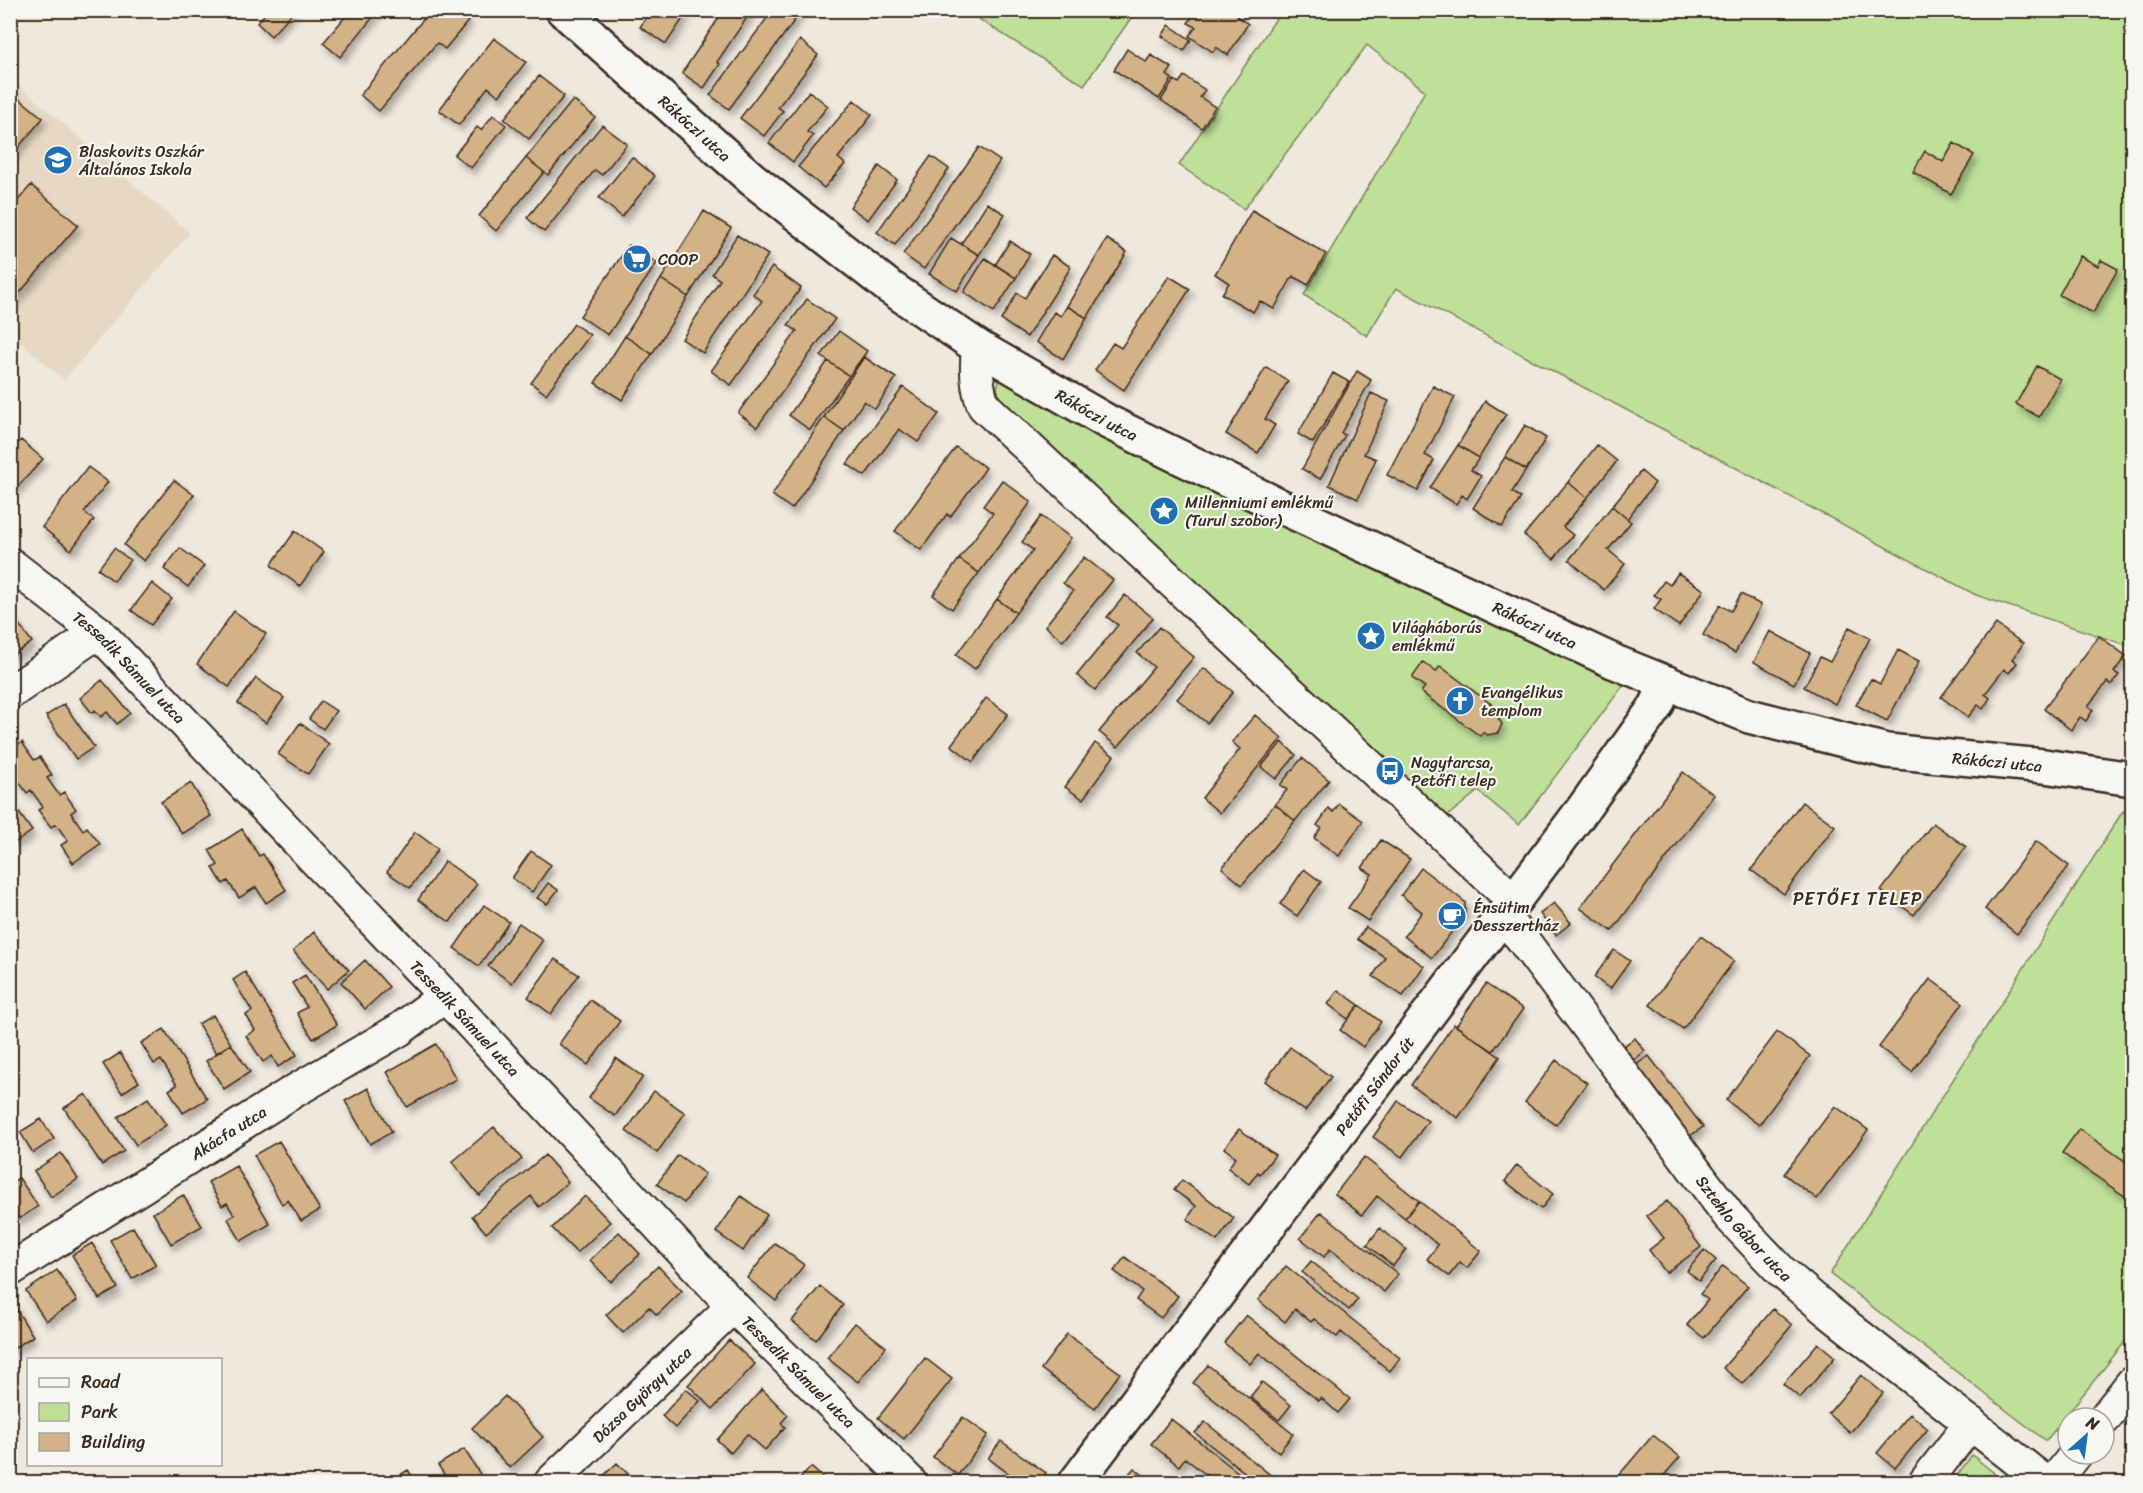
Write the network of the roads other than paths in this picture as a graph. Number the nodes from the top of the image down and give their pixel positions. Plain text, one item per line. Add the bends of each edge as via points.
1 (563, 10) edge
2 (978, 347) junction
3 (10, 564) edge
4 (98, 632) junction
5 (1667, 684) junction
6 (10, 693) edge
7 (2133, 779) edge
8 (1507, 908) junction
9 (445, 996) junction
10 (10, 1270) edge
11 (733, 1306) junction
12 (2133, 1383) edge
13 (2114, 1406) edge
14 (1971, 1423) junction
15 (2067, 1466) edge
16 (551, 1482) edge
17 (910, 1482) edge
18 (1076, 1482) edge
19 (1925, 1482) edge
20 (2045, 1482) edge
21 (2054, 1482) edge

1 - 2 main road, Rákóczi utca via 752,179 888,286
2 - 5 main road, Rákóczi utca via 1108,422 1282,507
2 - 8 street via 976,370 984,406
3 - 4 street, Tessedik Sámuel utca
4 - 6 street
4 - 9 street, Tessedik Sámuel utca
5 - 7 main road, Rákóczi utca via 1749,716 1887,752 2044,766
5 - 8 main road, Petőfi Sándor út via 1656,706 1583,809
8 - 14 street, Sztehlo Gábor utca via 1520,936 1758,1249 1829,1312
8 - 18 main road, Petőfi Sándor út
9 - 10 street, Akácfa utca via 399,1030 291,1093
9 - 11 street, Tessedik Sámuel utca
11 - 16 street, Dózsa György utca
11 - 17 street, Tessedik Sámuel utca
12 - 13 street
14 - 19 street
14 - 20 street, Sztehlo Gábor utca
15 - 21 street

